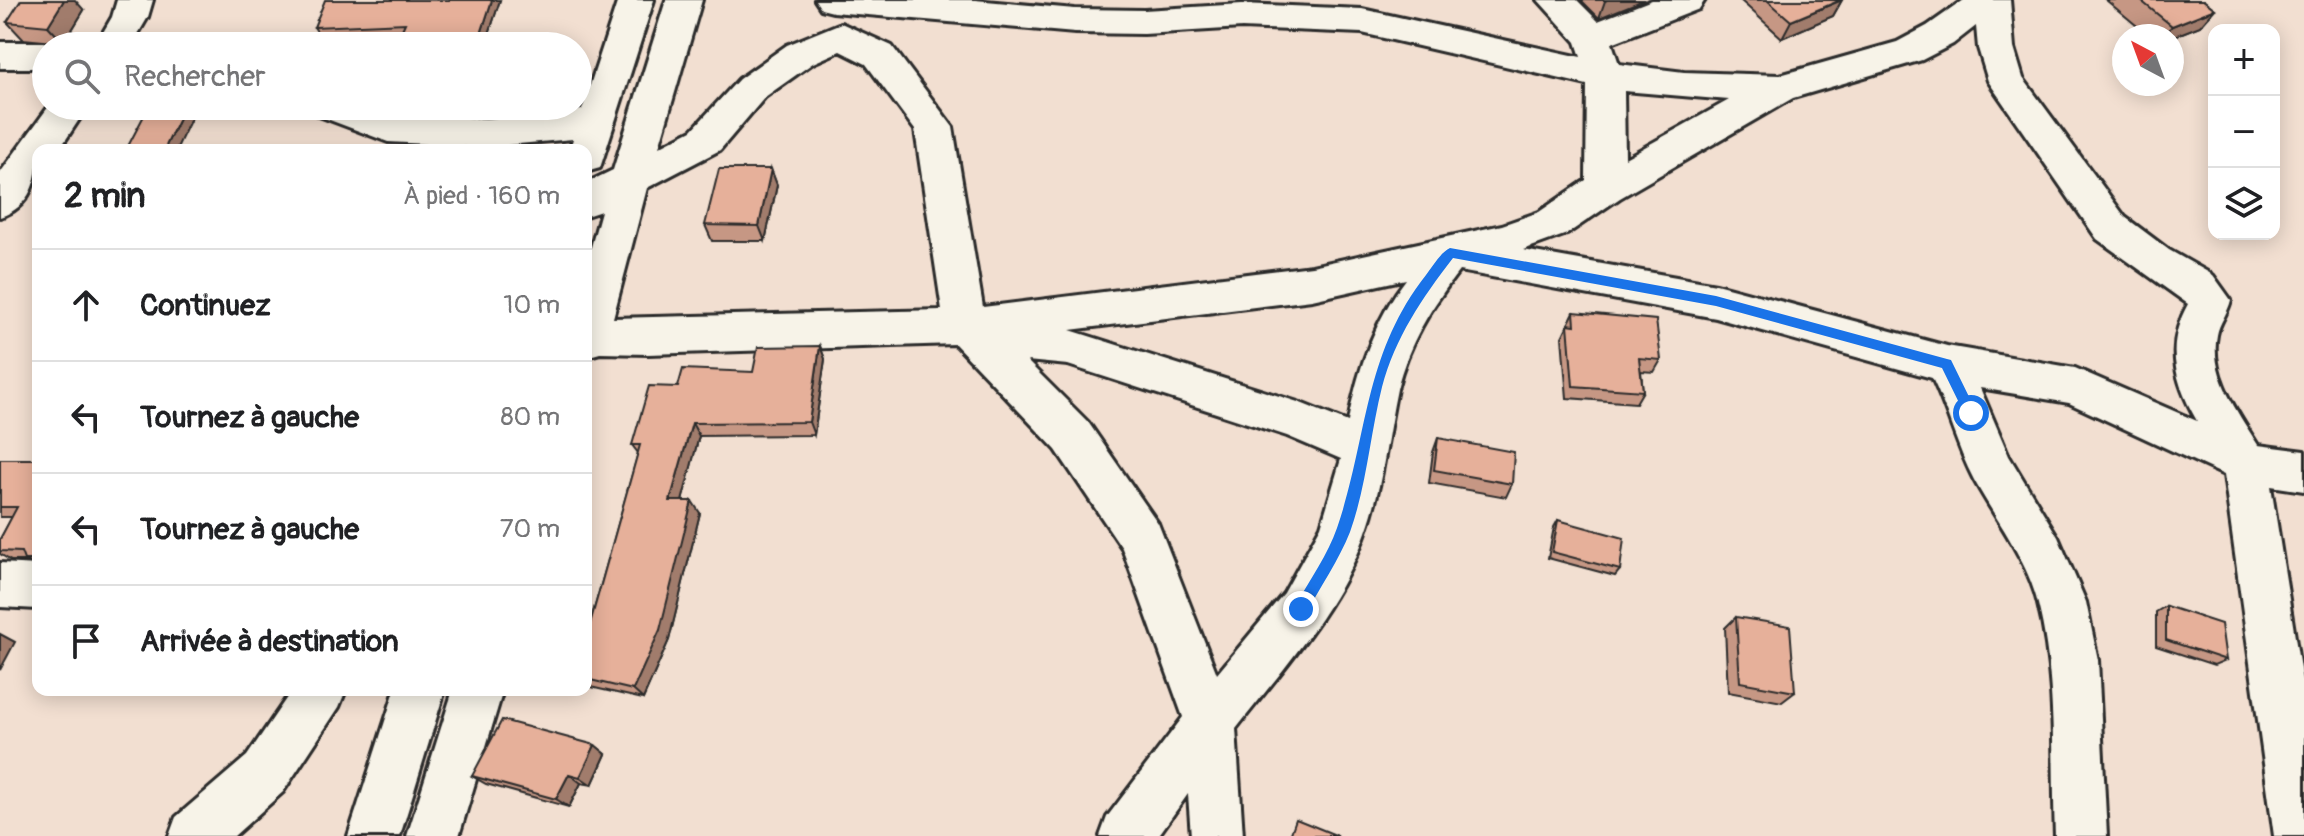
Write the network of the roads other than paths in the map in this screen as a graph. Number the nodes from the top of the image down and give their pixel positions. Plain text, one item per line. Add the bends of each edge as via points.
1 (135, 0) edge
2 (636, 0) edge
3 (684, 0) edge
4 (833, 0) edge
5 (1556, 0) edge
6 (1687, 0) edge
7 (1990, 0) edge
8 (1250, 8) edge
9 (121, 32) edge
10 (1592, 37) junction
11 (0, 55) edge
12 (32, 55) edge
13 (1605, 76) junction
14 (1780, 88) junction
15 (59, 120) edge
16 (368, 120) edge
17 (597, 123) junction
18 (43, 144) edge
19 (590, 144) edge
20 (32, 159) edge
21 (629, 181) junction
22 (1606, 187) junction
23 (592, 198) edge
24 (0, 202) edge
25 (1450, 253) junction
26 (592, 315) edge
27 (974, 333) junction
28 (592, 337) edge
29 (1947, 364) junction
30 (1366, 449) junction
31 (2245, 463) junction
32 (2304, 471) edge
33 (0, 585) edge
34 (32, 587) edge
35 (317, 696) edge
36 (418, 696) edge
37 (476, 696) edge
38 (1210, 722) junction
39 (2300, 816) edge
40 (195, 836) edge
41 (374, 836) edge
42 (433, 836) edge
43 (1126, 836) edge
44 (1217, 836) edge
45 (2081, 836) edge

1 - 9 street
2 - 17 street
3 - 21 street
4 - 8 street via 1075,21 1144,22
5 - 10 street
6 - 10 street
7 - 14 street via 1909,51
7 - 31 street via 2006,81 2111,228 2210,300 2195,336 2196,359 2205,395
8 - 13 street via 1362,21
10 - 13 street
11 - 12 street
13 - 14 street
13 - 22 street
14 - 22 street
15 - 18 street
16 - 17 street via 388,128 486,133
17 - 19 street
20 - 24 street
21 - 23 street
21 - 26 street
21 - 27 street via 706,140 752,88 800,54 841,36 879,55 934,127
22 - 25 street via 1553,223
25 - 27 street via 1312,283
25 - 29 street via 1716,301
25 - 30 street via 1417,295 1395,335 1376,387
27 - 28 street
27 - 30 street via 1068,347 1298,421
27 - 38 street via 1072,436 1142,538
29 - 31 street via 2075,386
29 - 45 street via 1989,464 2041,552 2062,602 2073,660
30 - 38 street via 1343,532 1301,609
31 - 32 street
31 - 39 street
33 - 34 street
35 - 40 street via 265,774
36 - 41 street
37 - 42 street
38 - 43 street
38 - 44 street

